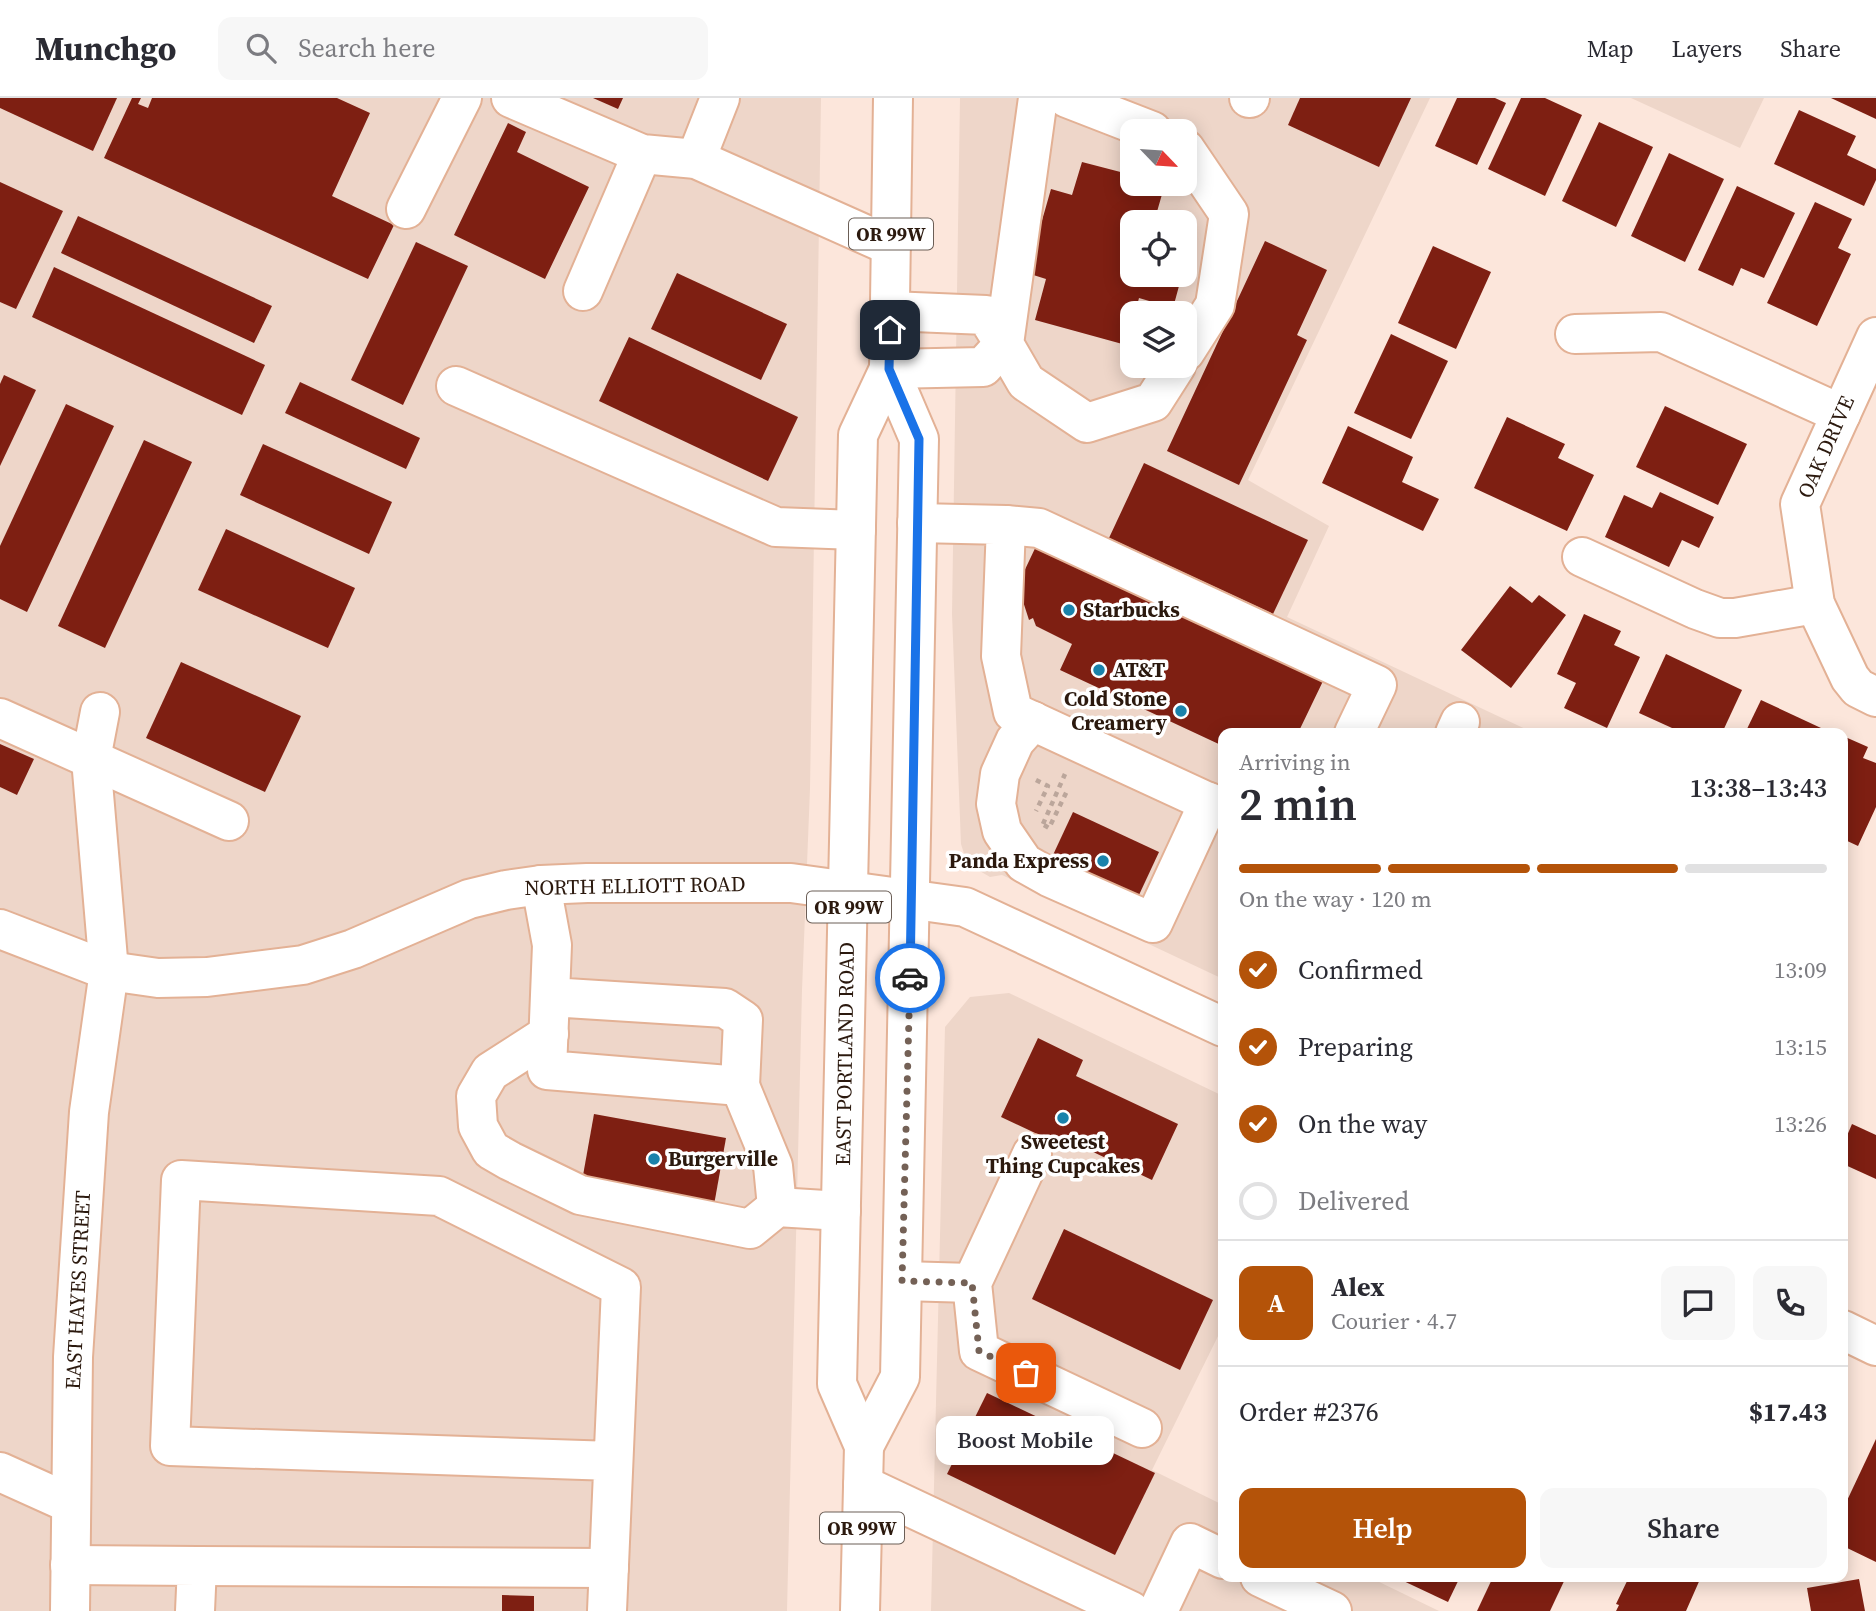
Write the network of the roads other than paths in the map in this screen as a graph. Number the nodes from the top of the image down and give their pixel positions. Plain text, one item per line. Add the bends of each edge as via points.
1 (462, 98) edge
2 (511, 98) edge
3 (720, 98) edge
4 (893, 98) edge
5 (1038, 98) edge
6 (1067, 98) edge
7 (1121, 119) edge
8 (642, 154) junction
9 (696, 159) junction
10 (1197, 167) edge
11 (406, 209) dead end
12 (891, 246) junction
13 (583, 291) dead end
14 (890, 310) junction
15 (1197, 333) edge
16 (1575, 334) dead end
17 (1876, 337) edge
18 (1004, 344) junction
19 (889, 369) junction
20 (1168, 378) edge
21 (456, 386) dead end
22 (1841, 414) junction
23 (917, 523) junction
24 (1006, 525) junction
25 (856, 530) junction
26 (1582, 557) dead end
27 (1815, 604) junction
28 (1876, 696) edge
29 (100, 712) dead end
30 (0, 718) edge
31 (1032, 721) junction
32 (1356, 728) edge
33 (91, 759) junction
34 (1216, 805) edge
35 (229, 821) dead end
36 (541, 885) junction
37 (849, 891) junction
38 (911, 900) junction
39 (0, 929) edge
40 (110, 971) junction
41 (550, 997) junction
42 (1218, 1025) edge
43 (548, 1052) junction
44 (740, 1086) junction
45 (1032, 1154) dead end
46 (777, 1207) junction
47 (841, 1211) junction
48 (902, 1281) junction
49 (972, 1283) junction
50 (1848, 1332) edge
51 (1876, 1346) edge
52 (1142, 1428) dead end
53 (864, 1446) junction
54 (614, 1461) junction
55 (0, 1472) edge
56 (863, 1485) junction
57 (71, 1504) junction
58 (1218, 1557) edge
59 (70, 1565) junction
60 (197, 1566) junction
61 (609, 1568) junction
62 (1271, 1582) edge
63 (70, 1611) edge
64 (195, 1611) edge
65 (607, 1611) edge
66 (860, 1611) edge
67 (1131, 1611) edge
68 (1158, 1611) edge
69 (1332, 1611) edge

1 - 11 main road
2 - 8 main road
3 - 9 main road
4 - 12 main road, EAST PORTLAND ROAD / OR 99W
5 - 18 main road
6 - 7 main road
8 - 9 main road
8 - 13 main road
9 - 12 main road
10 - 15 main road via 1229,214 1215,305
12 - 14 main road, EAST PORTLAND ROAD / OR 99W
14 - 18 main road via 985,314
14 - 19 main road, EAST PORTLAND ROAD / OR 99W
16 - 22 main road via 1661,332
17 - 22 main road, OAK DRIVE
18 - 19 main road via 983,367
18 - 20 main road via 1026,382 1087,423 1153,402
19 - 23 main road, EAST PORTLAND ROAD / OR 99W via 919,439
19 - 25 main road, EAST PORTLAND ROAD / OR 99W via 858,435
21 - 25 main road via 776,527
22 - 27 main road, OAK DRIVE via 1800,505
23 - 24 main road
23 - 38 main road, EAST PORTLAND ROAD / OR 99W
24 - 31 main road via 1001,656 1013,712
24 - 32 main road via 1039,528 1377,685
25 - 37 main road, EAST PORTLAND ROAD / OR 99W
26 - 27 main road via 1720,618
27 - 28 main road, OAK DRIVE via 1850,678 1858,688
29 - 33 main road, EAST HAYES STREET
30 - 33 main road
31 - 34 main road
31 - 34 main road via 1015,741 1000,774 996,804 1002,831 1024,863 1049,877 1153,923
33 - 35 main road
33 - 40 main road, EAST HAYES STREET
36 - 37 main road, NORTH ELLIOTT ROAD via 791,883
36 - 40 main road, NORTH ELLIOTT ROAD via 469,900 303,965 207,977 158,978
36 - 41 main road via 552,945
37 - 38 main road, NORTH ELLIOTT ROAD
37 - 47 main road, EAST PORTLAND ROAD / OR 99W
38 - 42 main road, NORTH ELLIOTT ROAD via 965,907
38 - 48 main road, EAST PORTLAND ROAD / OR 99W
39 - 40 main road, NORTH ELLIOTT ROAD
40 - 57 main road, EAST HAYES STREET via 88,1126 73,1357
41 - 43 main road
41 - 44 main road via 725,1008 743,1020
43 - 44 main road
43 - 46 main road via 490,1072 476,1096 478,1126 491,1150 580,1195 750,1229
44 - 46 main road via 773,1166
45 - 49 main road
46 - 47 main road
47 - 53 main road, EAST PORTLAND ROAD / OR 99W via 837,1384
48 - 49 main road
48 - 53 main road, EAST PORTLAND ROAD / OR 99W via 900,1377
49 - 52 main road via 979,1351
50 - 51 main road
53 - 56 main road, EAST PORTLAND ROAD / OR 99W
54 - 54 main road via 621,1287 439,1196 181,1180 170,1446
54 - 61 main road
55 - 57 main road
56 - 66 main road, EAST PORTLAND ROAD / OR 99W
56 - 67 main road
57 - 59 main road, EAST HAYES STREET
58 - 68 main road via 1190,1543
59 - 60 main road
59 - 63 main road, EAST HAYES STREET
60 - 61 main road
60 - 64 main road
61 - 65 main road
62 - 69 main road

